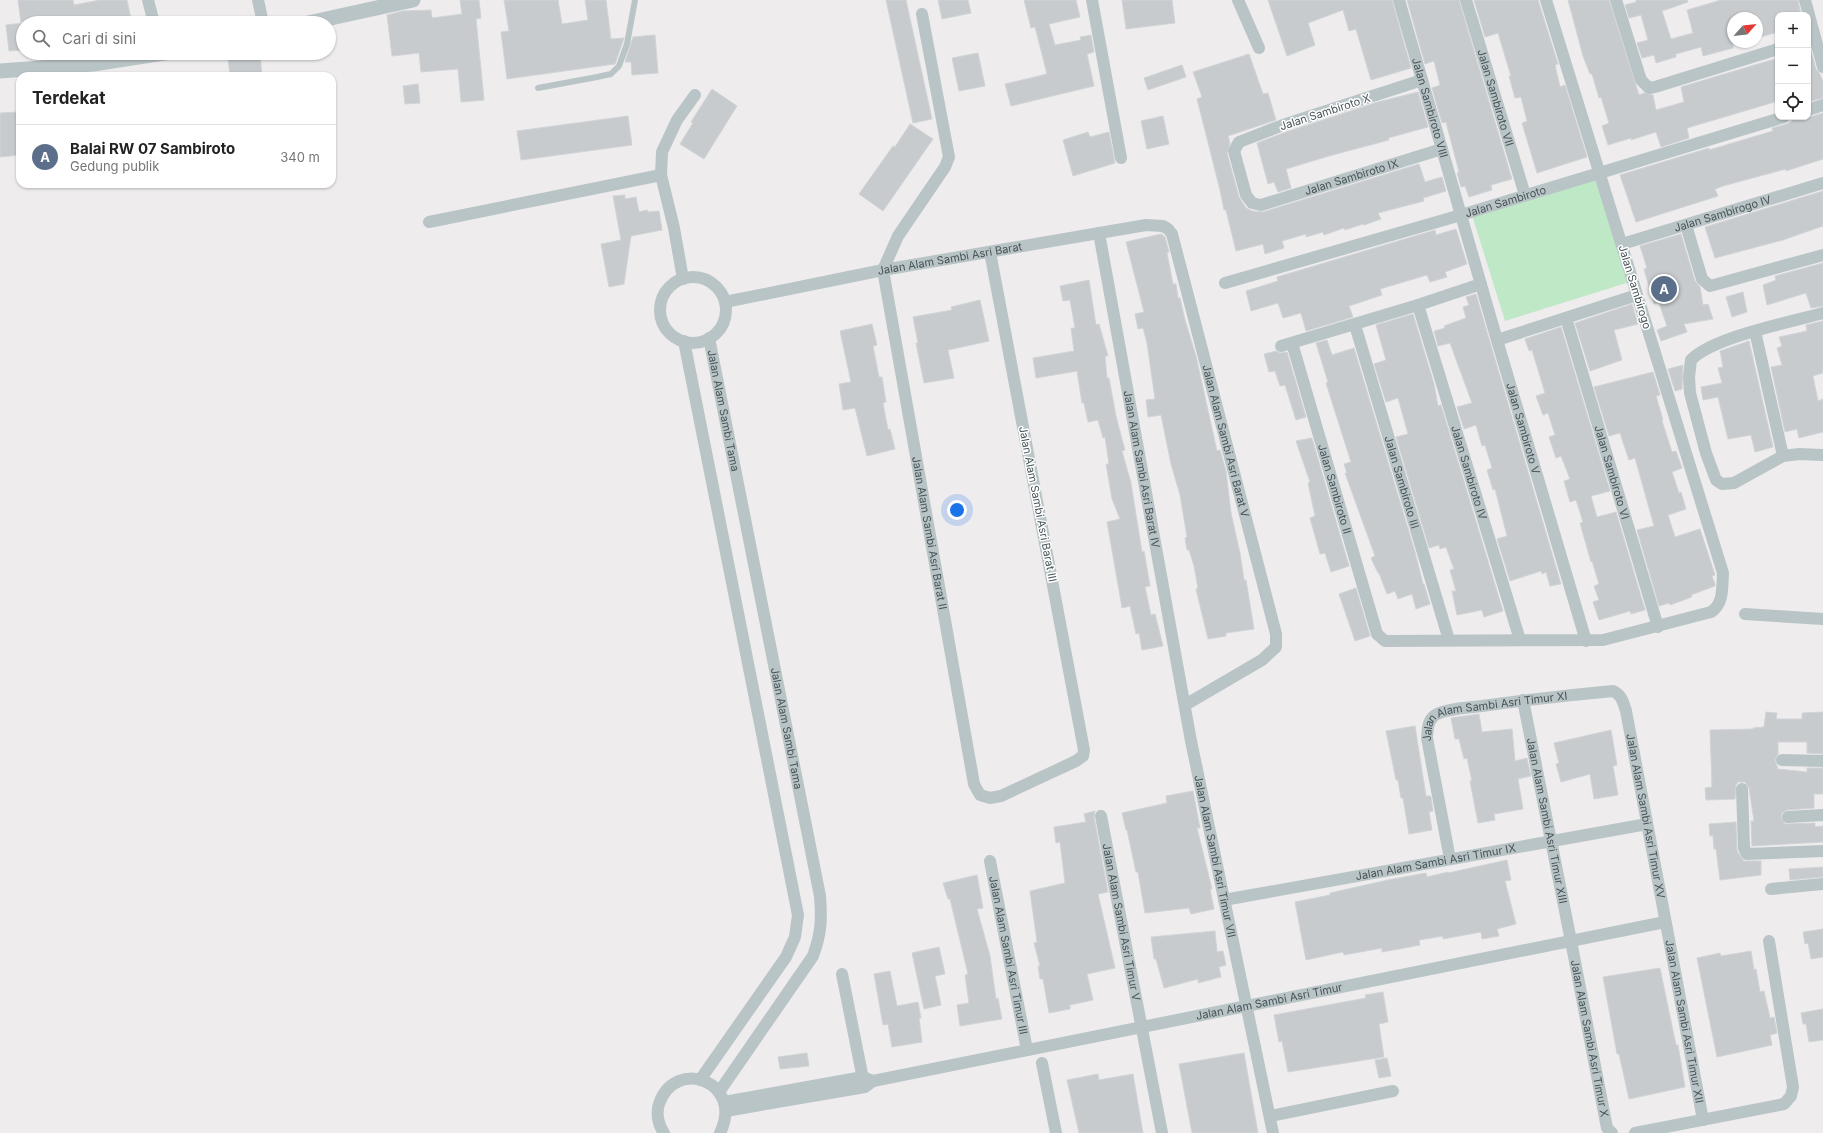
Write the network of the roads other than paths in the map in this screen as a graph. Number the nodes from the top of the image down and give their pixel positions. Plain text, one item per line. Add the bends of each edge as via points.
1 (148, 0) edge
2 (258, 0) edge
3 (413, 0) edge
4 (635, 0) edge
5 (1092, 0) edge
6 (1238, 0) edge
7 (1399, 0) edge
8 (1466, 0) edge
9 (1546, 0) edge
10 (1616, 0) edge
11 (1805, 0) edge
12 (1807, 12) edge
13 (922, 14) dead end
14 (152, 16) edge
15 (261, 16) edge
16 (336, 17) edge
17 (1811, 39) edge
18 (1259, 48) dead end
19 (1775, 50) edge
20 (118, 60) edge
21 (1823, 67) edge
22 (0, 71) edge
23 (1422, 80) junction
24 (538, 88) dead end
25 (695, 95) dead end
26 (1823, 105) edge
27 (1811, 109) edge
28 (1775, 120) edge
29 (1442, 150) junction
30 (1121, 158) dead end
31 (1600, 173) junction
32 (661, 175) junction
33 (1823, 183) edge
34 (1525, 195) junction
35 (1261, 205) joint
36 (1461, 215) junction
37 (429, 222) dead end
38 (1686, 224) junction
39 (1099, 233) junction
40 (1172, 234) joint
41 (1622, 244) junction
42 (990, 252) junction
43 (1823, 255) edge
44 (883, 270) junction
45 (683, 279) junction
46 (1225, 283) dead end
47 (1481, 284) junction
48 (1637, 295) junction
49 (725, 302) junction
50 (1418, 305) junction
51 (1823, 313) edge
52 (1566, 318) junction
53 (1355, 325) junction
54 (1755, 332) junction
55 (709, 338) junction
56 (1497, 340) junction
57 (684, 341) junction
58 (1823, 455) edge
59 (1783, 456) junction
60 (1744, 614) dead end
61 (1823, 618) edge
62 (1658, 627) junction
63 (1377, 634) joint
64 (1449, 640) junction
65 (1520, 640) junction
66 (1586, 641) junction
67 (1523, 700) junction
68 (1186, 709) junction
69 (1626, 711) joint
70 (1782, 760) dead end
71 (1823, 761) edge
72 (1742, 789) dead end
73 (980, 795) joint
74 (1823, 815) edge
75 (1101, 816) dead end
76 (1788, 818) dead end
77 (1647, 824) junction
78 (1552, 841) junction
79 (1823, 851) edge
80 (1450, 859) junction
81 (990, 861) dead end
82 (1823, 884) edge
83 (1771, 889) dead end
84 (1224, 900) junction
85 (1665, 922) junction
86 (1769, 940) dead end
87 (1572, 941) junction
88 (842, 974) dead end
89 (1247, 1006) junction
90 (1141, 1027) junction
91 (1027, 1050) junction
92 (1042, 1063) dead end
93 (700, 1080) junction
94 (867, 1082) junction
95 (1393, 1091) dead end
96 (723, 1101) junction
97 (1270, 1116) junction
98 (1703, 1120) junction
99 (664, 1133) edge
100 (720, 1133) edge
101 (1056, 1133) edge
102 (1162, 1133) edge
103 (1273, 1133) edge
104 (1612, 1133) edge
105 (1636, 1133) edge

1 - 14 street
2 - 15 street
3 - 16 street
4 - 24 lane via 627,44 619,66 611,74
5 - 30 street
6 - 18 street
7 - 23 street, Jalan Sambiroto VIII
8 - 34 street, Jalan Sambiroto VII
9 - 31 street, Jalan Sambirogo
10 - 19 street via 1641,80 1649,88
11 - 12 street
13 - 44 street via 949,157 945,167 898,236
17 - 21 street
20 - 22 street
23 - 29 street, Jalan Sambiroto VIII
23 - 35 street, Jalan Sambiroto X via 1238,142 1234,150 1246,195 1252,203
25 - 32 street via 667,138 662,152
26 - 27 street
28 - 31 street, Jalan Sambiroto
29 - 35 street, Jalan Sambiroto IX
29 - 36 street, Jalan Sambiroto VIII
31 - 34 street, Jalan Sambiroto
31 - 41 street, Jalan Sambirogo
32 - 37 street
32 - 45 street
33 - 38 street, Jalan Sambirogo IV
34 - 36 street, Jalan Sambiroto
36 - 46 street, Jalan Sambiroto
36 - 47 street, Jalan Sambiroto V
38 - 41 street, Jalan Sambirogo IV
38 - 43 street via 1702,279 1710,286
39 - 40 street, Jalan Alam Sambi Asri Barat via 1146,225 1163,226
39 - 42 street, Jalan Alam Sambi Asri Barat
39 - 68 street, Jalan Alam Sambi Asri Barat IV
40 - 68 street, Jalan Alam Sambi Asri Barat V via 1276,634 1276,647 1262,660
41 - 48 street, Jalan Sambirogo
42 - 44 street, Jalan Alam Sambi Asri Barat
42 - 73 street, Jalan Alam Sambi Asri Barat III via 1084,750 1083,756 1076,761 1001,796 990,798
44 - 49 street, Jalan Alam Sambi Asri Barat
44 - 73 street, Jalan Alam Sambi Asri Barat II via 974,784
45 - 49 street via 694,277 714,284
45 - 57 street via 673,284 666,292 661,312 668,331
47 - 50 street, Jalan Sambiroto II
47 - 56 street, Jalan Sambiroto V
48 - 52 street
48 - 62 street, Jalan Sambirogo via 1723,573 1722,598 1716,609
49 - 55 street via 726,316 720,329
50 - 53 street, Jalan Sambiroto II
50 - 65 street, Jalan Sambiroto IV
51 - 54 street
52 - 56 street
52 - 62 street, Jalan Sambiroto VI
53 - 63 street, Jalan Sambiroto II via 1286,345
53 - 64 street, Jalan Sambiroto III
54 - 59 street
54 - 59 street via 1714,345 1695,356 1691,360 1690,393 1716,480 1722,484 1734,483
55 - 57 street via 692,343
55 - 96 street, Jalan Alam Sambi Tama via 820,896 822,917 820,937 813,956
56 - 66 street, Jalan Sambiroto V
57 - 93 street via 798,915 795,937 786,957
58 - 59 street
60 - 61 street
62 - 66 street, Jalan Sambirogo via 1603,640
63 - 64 street, Jalan Sambirogo via 1385,641
64 - 65 street, Jalan Sambirogo
65 - 66 street, Jalan Sambirogo
67 - 69 street, Jalan Alam Sambi Asri Timur XI via 1613,691 1622,699
67 - 78 street, Jalan Alam Sambi Asri Timur XIII
67 - 80 street, Jalan Alam Sambi Asri Timur XI via 1437,714 1428,724 1427,738
68 - 84 street, Jalan Alam Sambi Asri Timur VII
69 - 77 street, Jalan Alam Sambi Asri Timur XV
70 - 71 street
72 - 79 street via 1744,848 1747,854
74 - 76 street
75 - 90 street, Jalan Alam Sambi Asri Timur V
77 - 78 street, Jalan Alam Sambi Asri Timur IX
77 - 85 street, Jalan Alam Sambi Asri Timur XV
78 - 80 street, Jalan Alam Sambi Asri Timur IX
78 - 87 street, Jalan Alam Sambi Asri Timur XIII
80 - 84 street, Jalan Alam Sambi Asri Timur IX
81 - 91 street, Jalan Alam Sambi Asri Timur III
82 - 83 street
84 - 89 street, Jalan Alam Sambi Asri Timur VII
85 - 87 street, Jalan Alam Sambi Asri Timur
85 - 98 street, Jalan Alam Sambi Asri Timur XII
86 - 98 street via 1793,1087 1791,1096 1784,1104
87 - 89 street, Jalan Alam Sambi Asri Timur
87 - 104 street, Jalan Alam Sambi Asri Timur X via 1607,1128
88 - 94 street
89 - 90 street, Jalan Alam Sambi Asri Timur
89 - 97 street, Jalan Alam Sambi Asri Timur VII
90 - 91 street, Jalan Alam Sambi Asri Timur
90 - 102 street, Jalan Alam Sambi Asri Timur V
91 - 94 street, Jalan Alam Sambi Asri Timur
92 - 101 street
93 - 96 street via 711,1084
93 - 99 street via 689,1078 678,1081 662,1096 658,1107 658,1119
94 - 96 street, Jalan Alam Sambi Asri Timur
95 - 97 street
96 - 100 street via 725,1123
97 - 103 street, Jalan Alam Sambi Asri Timur VII
98 - 105 street

